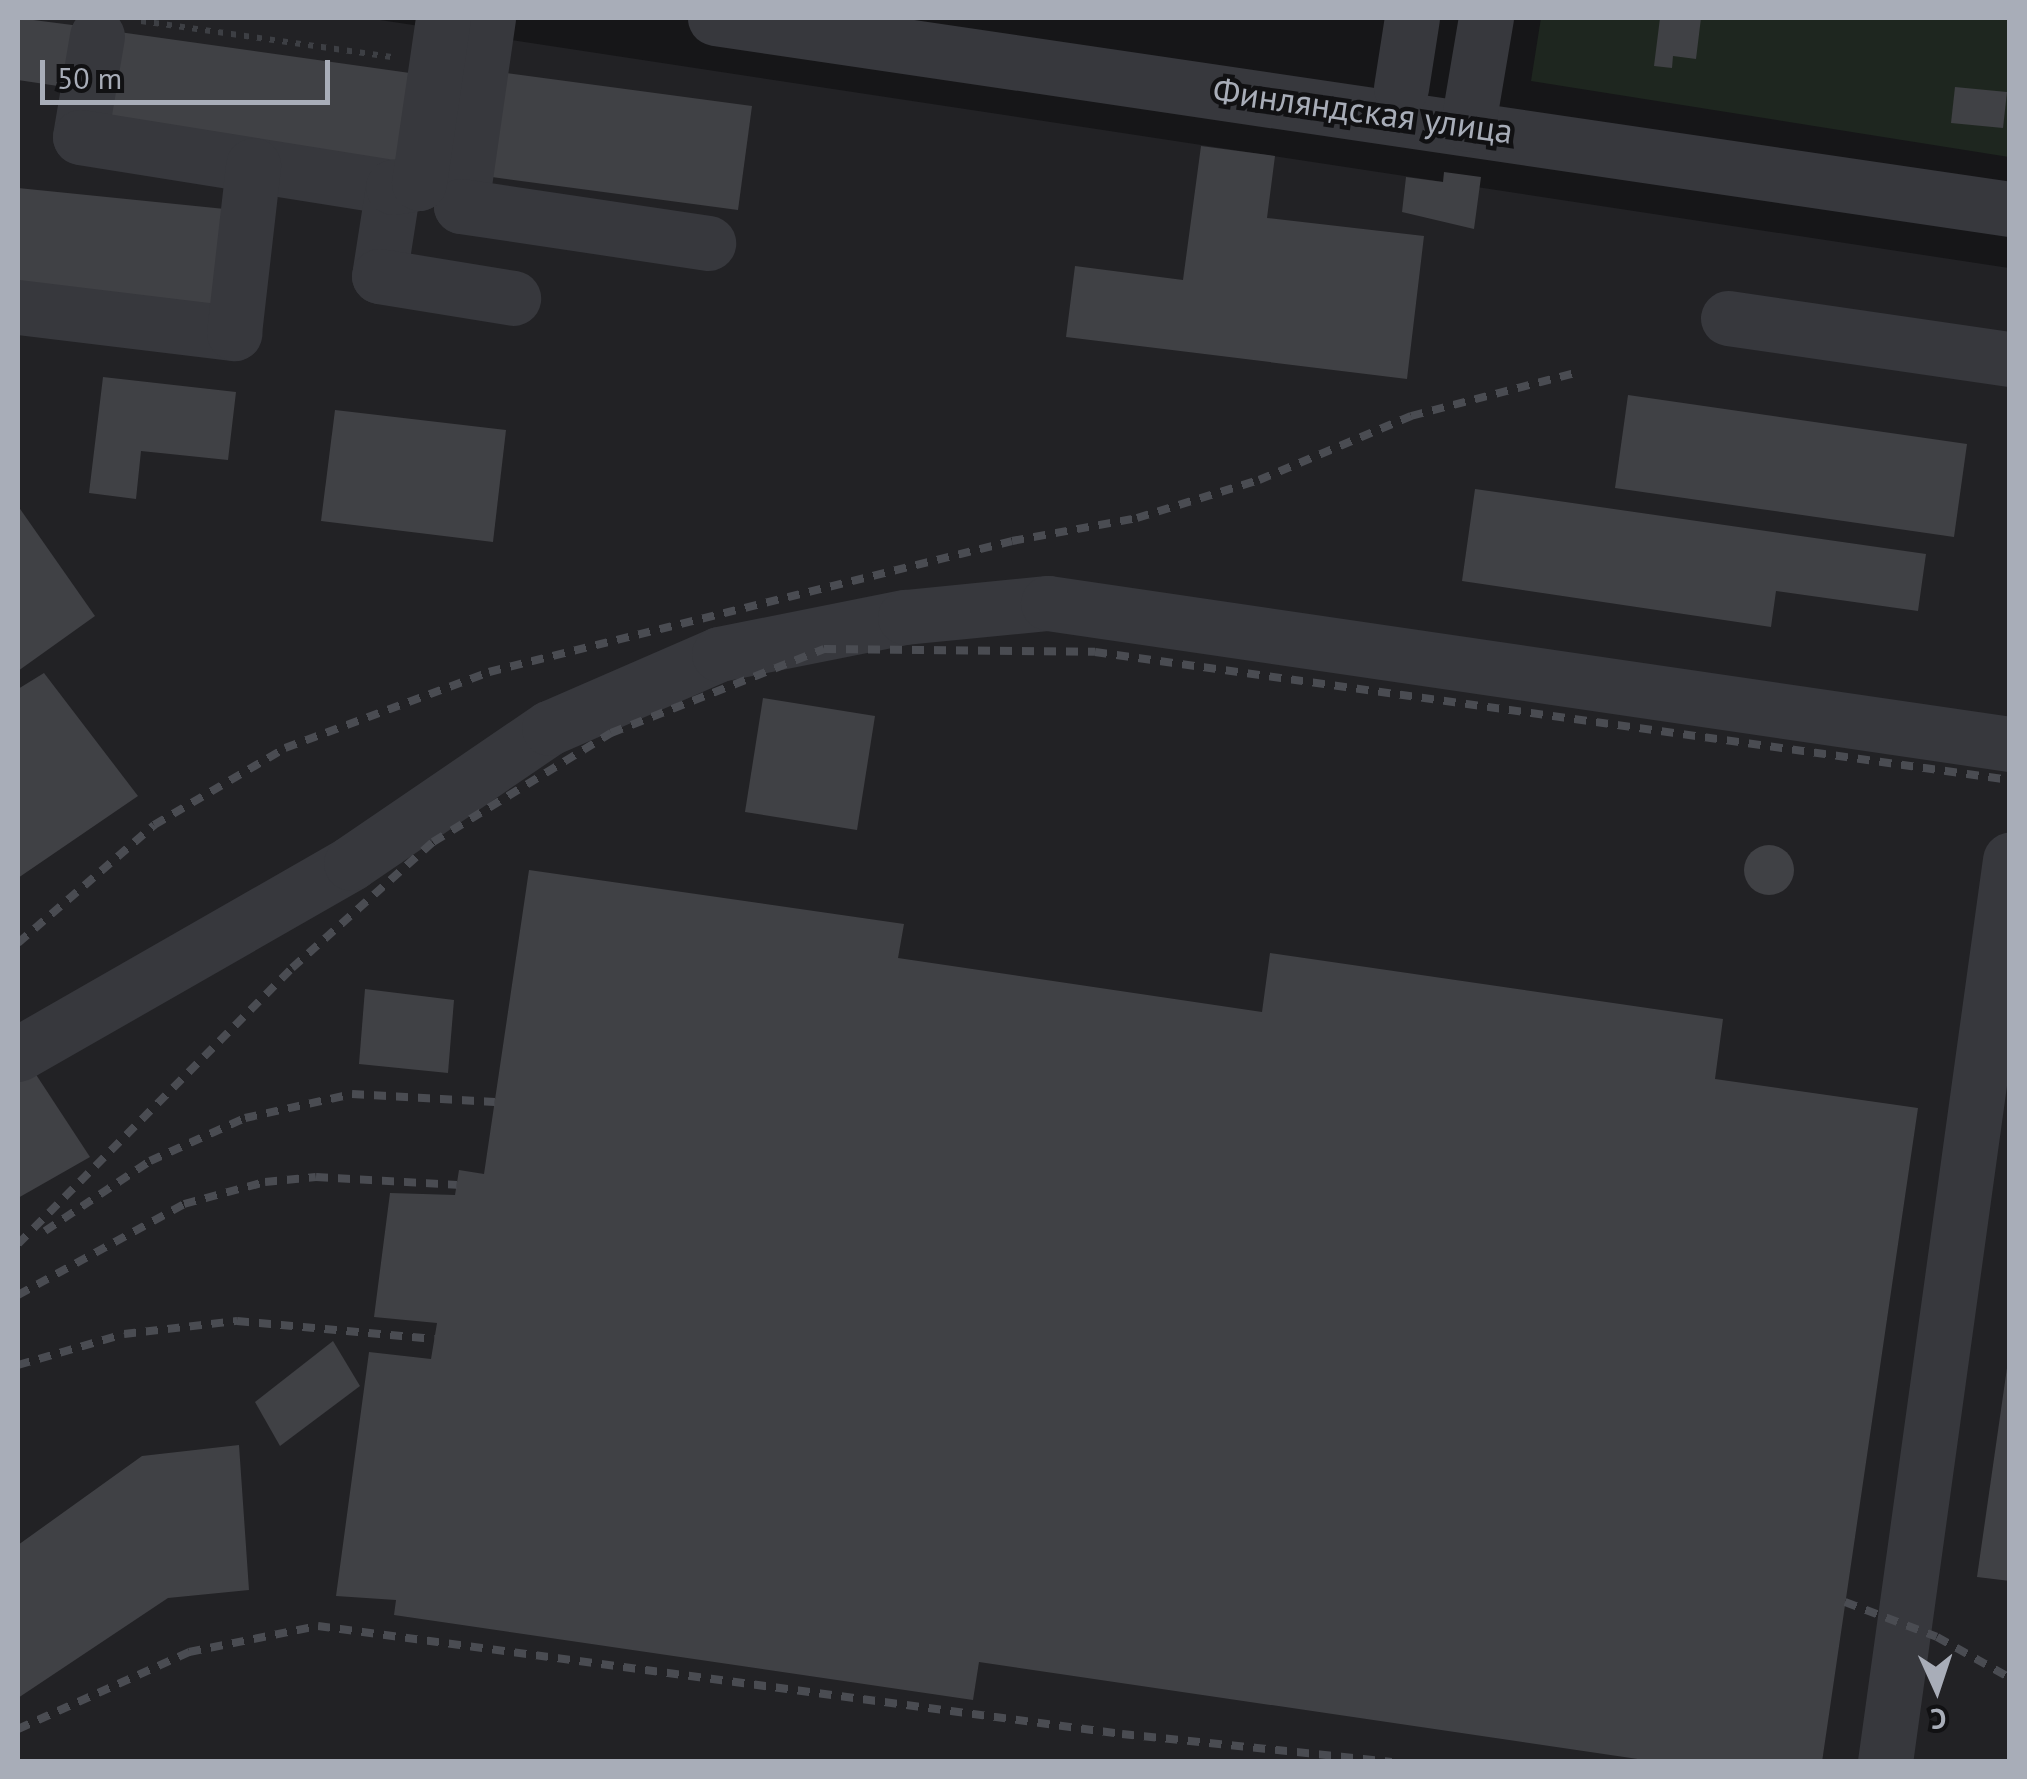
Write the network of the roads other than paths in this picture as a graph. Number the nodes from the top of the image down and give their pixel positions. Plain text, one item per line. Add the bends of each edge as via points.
1 (488, 18) edge
2 (716, 18) edge
3 (1412, 18) edge
4 (1486, 18) edge
5 (109, 27) edge
6 (993, 37) edge
7 (440, 41) edge
8 (1401, 88) dead end
9 (1468, 124) junction
10 (253, 164) junction
11 (393, 187) junction
12 (2010, 209) edge
13 (708, 243) dead end
14 (514, 298) dead end
15 (18, 307) edge
16 (1728, 318) dead end
17 (2010, 359) edge
18 (2010, 744) edge
19 (2010, 860) edge
20 (18, 1054) edge
21 (1885, 1762) edge

1 - 13 street via 461,206
2 - 6 street, Финляндская улица
3 - 8 street
4 - 9 street
5 - 10 street via 80,138
6 - 9 street, Финляндская улица
7 - 11 street via 419,183
9 - 12 street, Финляндская улица
10 - 11 street
10 - 15 street via 234,333
11 - 14 street via 379,276
16 - 17 street
18 - 20 street via 1048,603 905,617 718,654 549,728 352,864
19 - 21 street

